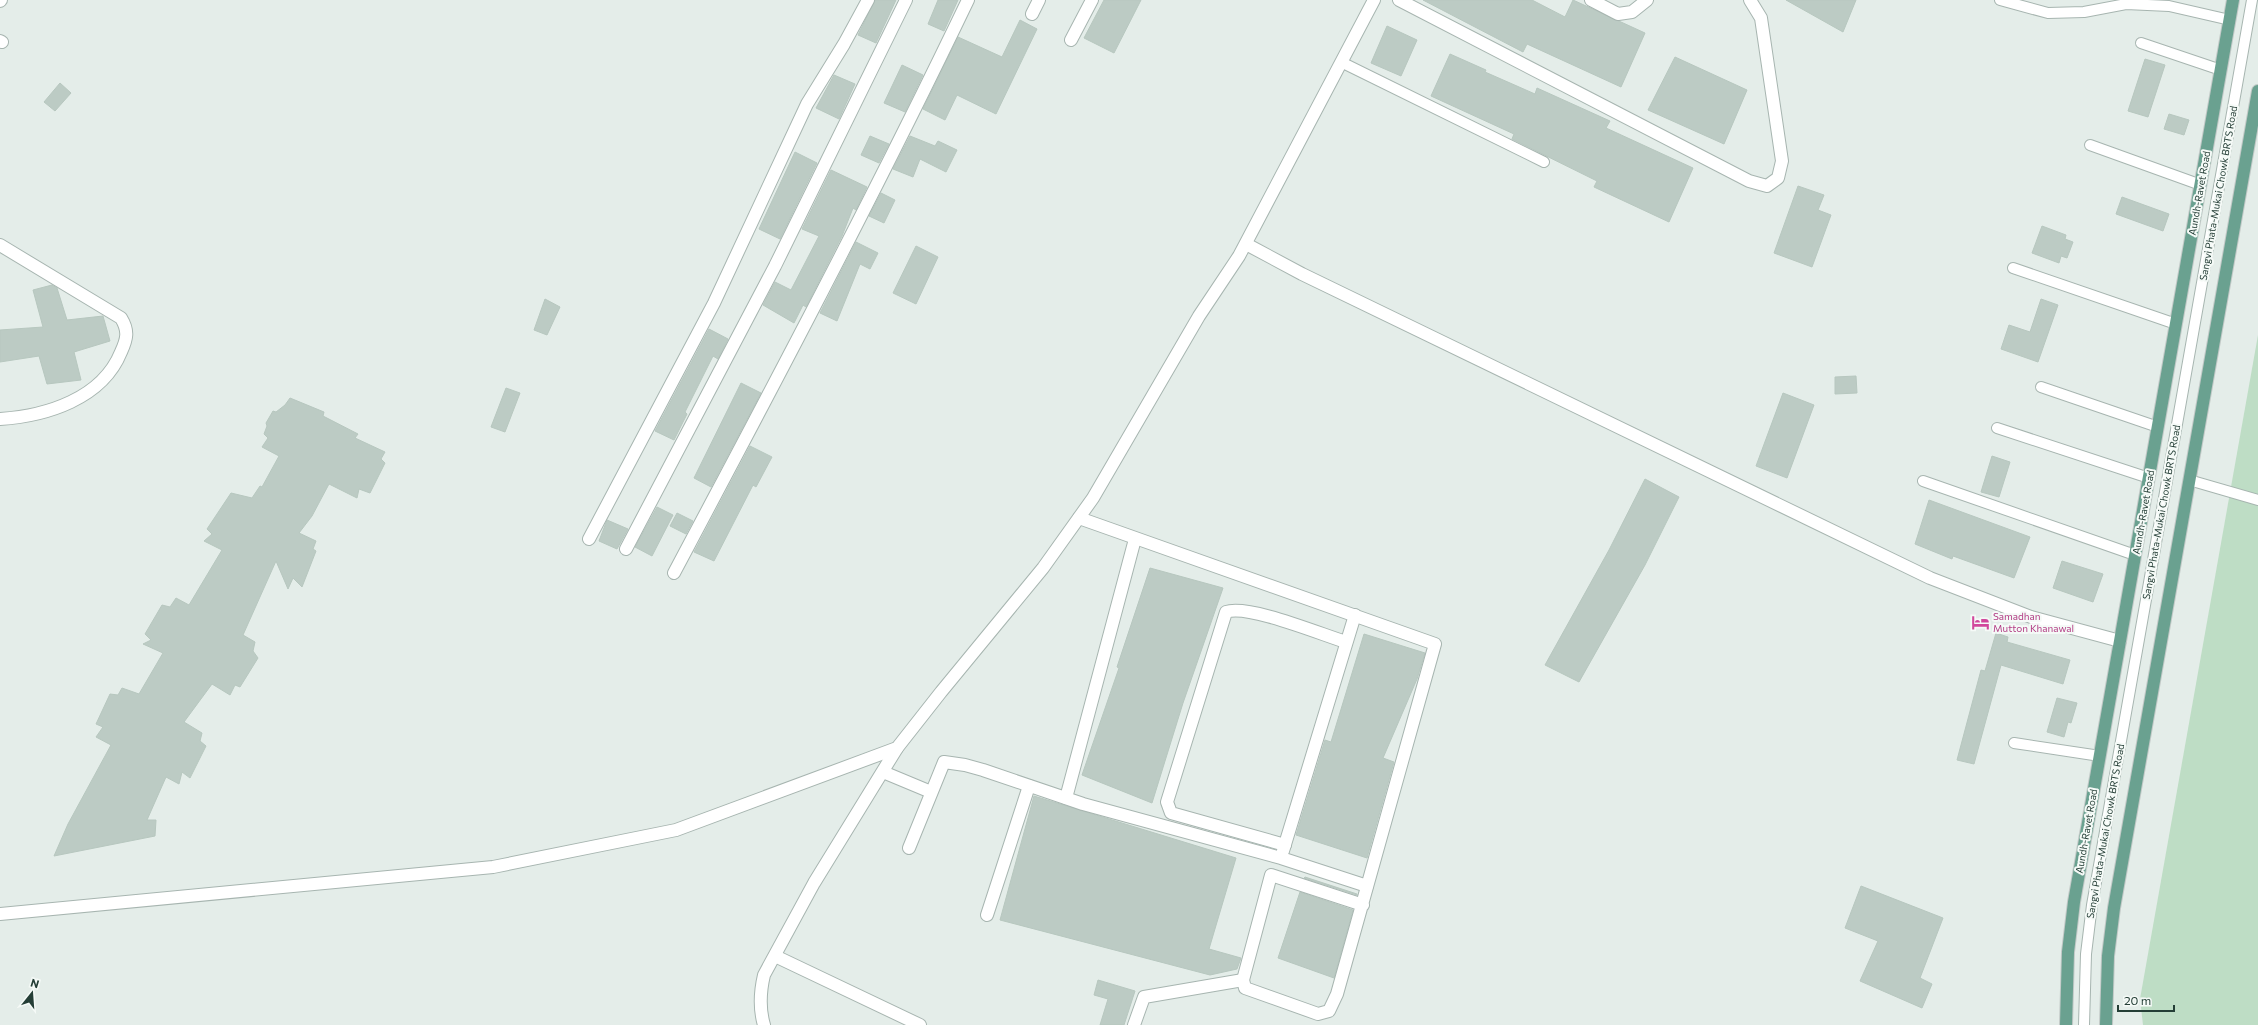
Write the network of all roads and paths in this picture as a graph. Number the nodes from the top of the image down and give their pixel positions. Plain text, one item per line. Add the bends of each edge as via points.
1 (868, 0) edge
2 (906, 0) edge
3 (968, 0) edge
4 (1039, 0) edge
5 (1092, 0) edge
6 (1374, 0) edge
7 (1399, 0) edge
8 (1591, 0) edge
9 (1647, 0) edge
10 (1750, 0) edge
11 (2000, 0) edge
12 (2233, 0) edge
13 (2252, 0) edge
14 (2160, 3) edge
15 (1032, 14) dead end
16 (2230, 20) junction
17 (1071, 40) dead end
18 (2141, 43) dead end
19 (1341, 62) junction
20 (2221, 70) junction
21 (2258, 91) edge
22 (2256, 116) edge
23 (2090, 145) dead end
24 (1544, 162) dead end
25 (2201, 185) junction
26 (1246, 244) junction
27 (0, 245) edge
28 (2014, 268) dead end
29 (2176, 324) junction
30 (2041, 387) dead end
31 (0, 419) edge
32 (2158, 427) junction
33 (1997, 428) dead end
34 (2149, 478) junction
35 (2189, 480) junction
36 (1923, 481) dead end
37 (2258, 500) edge
38 (1079, 518) junction
39 (589, 539) dead end
40 (1135, 539) junction
41 (626, 549) dead end
42 (2135, 555) junction
43 (674, 573) dead end
44 (1355, 615) junction
45 (2120, 641) junction
46 (1346, 642) junction
47 (2014, 743) dead end
48 (897, 748) junction
49 (2100, 756) junction
50 (883, 772) junction
51 (1029, 786) junction
52 (931, 792) junction
53 (1066, 798) junction
54 (1285, 845) junction
55 (909, 848) dead end
56 (1281, 858) junction
57 (1367, 886) junction
58 (1363, 905) junction
59 (0, 914) edge
60 (987, 915) dead end
61 (774, 956) junction
62 (1242, 980) junction
63 (897, 1021) edge
64 (764, 1025) edge
65 (920, 1025) edge
66 (1134, 1025) edge
67 (2066, 1025) edge
68 (2084, 1025) edge
69 (2106, 1025) edge

1 - 39 street via 807,104 714,303
2 - 41 street via 775,266
3 - 43 street via 915,111 797,342
4 - 15 street
5 - 17 street
6 - 19 street
7 - 10 street via 1749,181 1767,186 1778,178 1782,161 1760,18
8 - 9 street via 1618,14 1632,12
11 - 14 lane via 2048,13 2084,12 2126,4
12 - 16 main road, Aundh-Ravet Road
13 - 68 lane, Sangvi Phata-Mukai Chowk BRTS Road via 2092,905 2086,954
14 - 16 lane
16 - 20 main road, Aundh-Ravet Road
18 - 20 lane
19 - 24 lane
19 - 26 street
20 - 25 main road, Aundh-Ravet Road
21 - 22 main road
22 - 35 main road
23 - 25 lane
25 - 29 main road, Aundh-Ravet Road
26 - 38 street
26 - 45 street via 1302,274 1930,578 2031,617
27 - 31 street via 121,318 127,327 127,338 110,372 80,398 58,407 15,418
28 - 29 lane
29 - 32 main road, Aundh-Ravet Road
30 - 32 lane
32 - 34 main road, Aundh-Ravet Road
33 - 34 lane
34 - 42 main road, Aundh-Ravet Road
35 - 37 lane
35 - 69 main road via 2114,908 2108,956
36 - 42 lane
38 - 40 street
38 - 48 street via 1044,568
40 - 44 street
40 - 53 street
42 - 45 main road, Aundh-Ravet Road
44 - 46 street
44 - 57 street via 1435,644
45 - 49 main road, Aundh-Ravet Road
46 - 54 street
46 - 54 street via 1255,613 1234,609 1226,612 1167,802 1171,813
47 - 49 lane
48 - 50 street
48 - 59 street via 676,830 493,867
49 - 67 main road, Aundh-Ravet Road via 2074,902 2068,952
50 - 52 street
50 - 61 street via 814,883
51 - 52 street via 965,765 944,762
51 - 53 street
51 - 60 street
52 - 55 street
53 - 56 street
54 - 56 street
56 - 57 street
57 - 58 street
58 - 62 street via 1271,875
58 - 62 street via 1337,994 1329,1011 1318,1014 1253,992 1245,988
61 - 63 street
61 - 64 street via 764,975 761,990 761,1014
62 - 66 street via 1144,997
63 - 65 street

